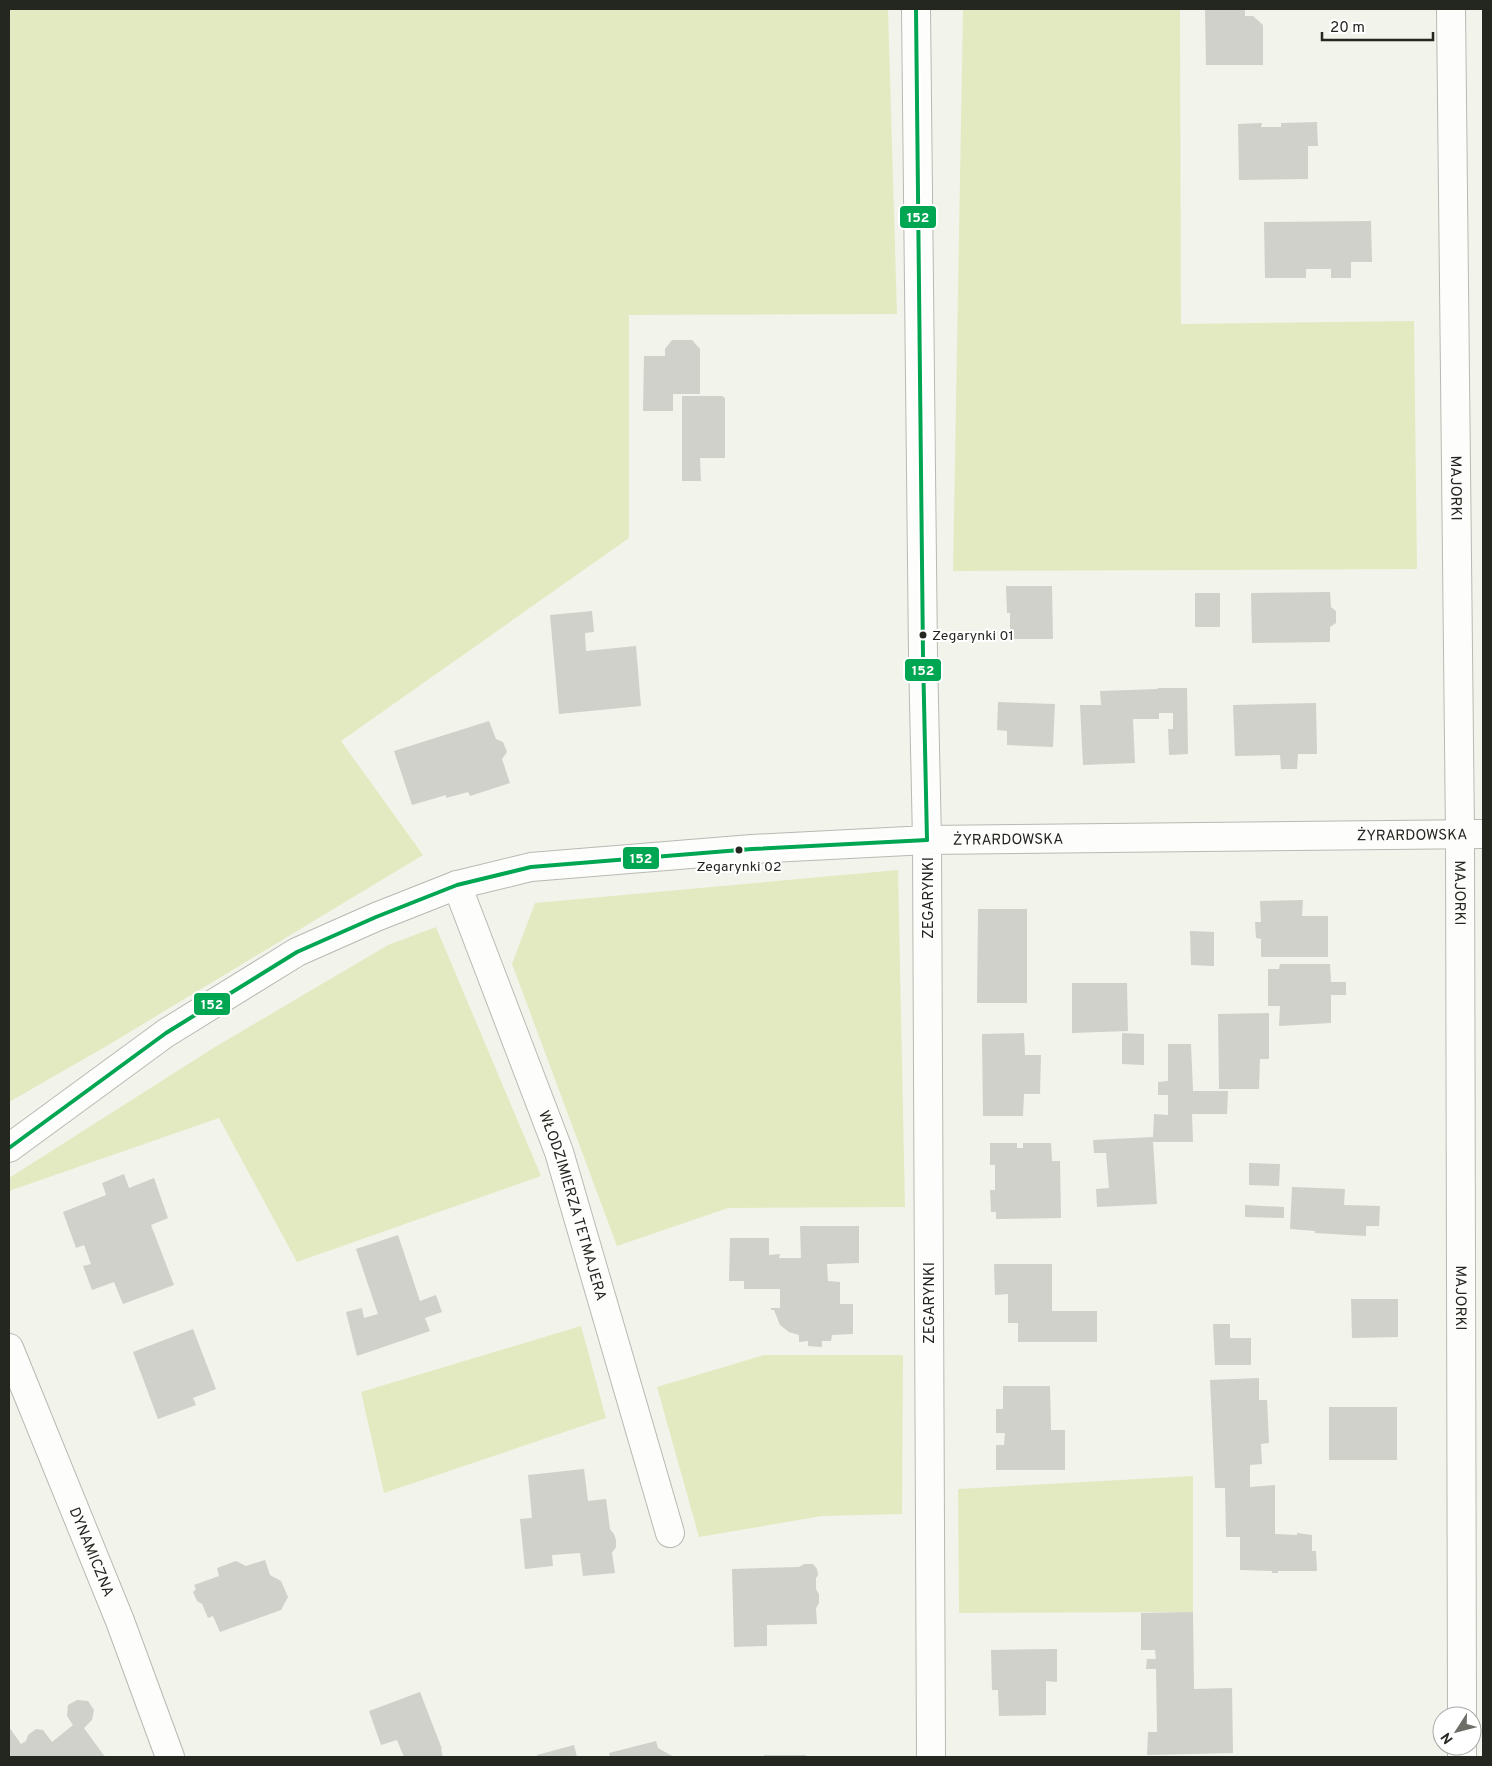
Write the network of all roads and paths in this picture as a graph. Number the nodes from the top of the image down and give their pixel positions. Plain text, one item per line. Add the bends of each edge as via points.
1 (916, 9) edge
2 (1451, 9) edge
3 (1472, 834) edge
4 (927, 840) junction
5 (457, 885) junction
6 (9, 1148) edge
7 (9, 1348) edge
8 (670, 1533) dead end
9 (1462, 1706) edge
10 (170, 1757) edge
11 (931, 1757) edge

1 - 4 street, ZEGARYNKI
2 - 3 street, MAJORKI
3 - 4 street, ŻYRARDOWSKA
3 - 9 street, MAJORKI
4 - 5 street, ŻYRARDOWSKA via 531,866
4 - 11 street, ZEGARYNKI
5 - 6 street, ŻYRARDOWSKA via 297,952 166,1033
5 - 8 street, WŁODZIMIERZA TETMAJERA via 559,1152
7 - 10 street, DYNAMICZNA via 120,1621

